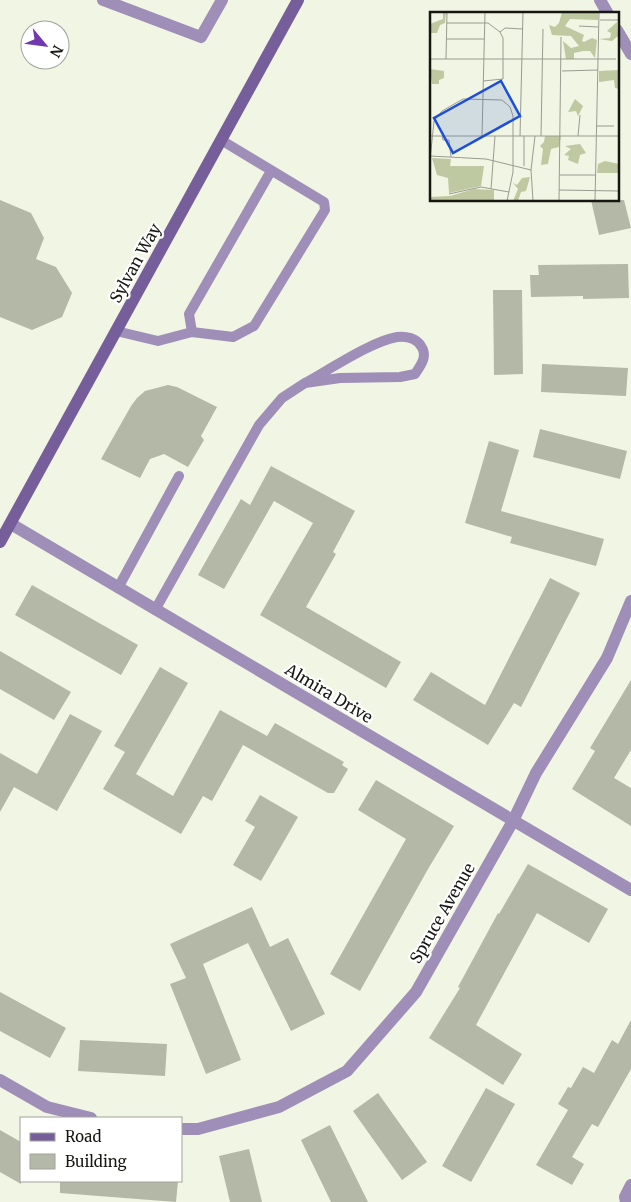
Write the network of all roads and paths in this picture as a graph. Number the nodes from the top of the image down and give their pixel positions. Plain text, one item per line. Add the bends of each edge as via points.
1 (103, 0) edge
2 (222, 0) edge
3 (298, 0) edge
4 (600, 0) edge
5 (607, 12) edge
6 (618, 32) edge
7 (631, 54) edge
8 (221, 140) junction
9 (271, 171) junction
10 (116, 331) junction
11 (192, 332) junction
12 (305, 383) junction
13 (179, 476) dead end
14 (10, 524) junction
15 (0, 542) edge
16 (118, 588) junction
17 (631, 601) edge
18 (155, 610) junction
19 (513, 821) junction
20 (631, 890) edge
21 (0, 1080) edge
22 (86, 1117) edge
23 (182, 1128) edge
24 (631, 1185) edge
25 (626, 1202) edge

1 - 2 street via 201,37
3 - 8 main road, Sylvan Way
4 - 5 street
6 - 7 street
8 - 9 lane
8 - 10 main road, Sylvan Way
9 - 11 lane via 189,314
9 - 11 lane via 324,202 324,210 254,326 233,337
10 - 11 lane via 158,341
10 - 14 main road, Sylvan Way
12 - 12 lane via 415,374 423,361 424,350 408,337 396,337 377,343
12 - 18 lane via 282,398 259,426
13 - 16 lane
14 - 15 main road, Sylvan Way
14 - 16 street, Almira Drive
16 - 18 street, Almira Drive
17 - 19 street, Spruce Avenue via 607,658 536,773
18 - 19 street, Almira Drive
19 - 20 street, Almira Drive
19 - 23 street, Spruce Avenue via 416,992 347,1071 279,1107 198,1129
21 - 22 street via 47,1107
24 - 25 street

